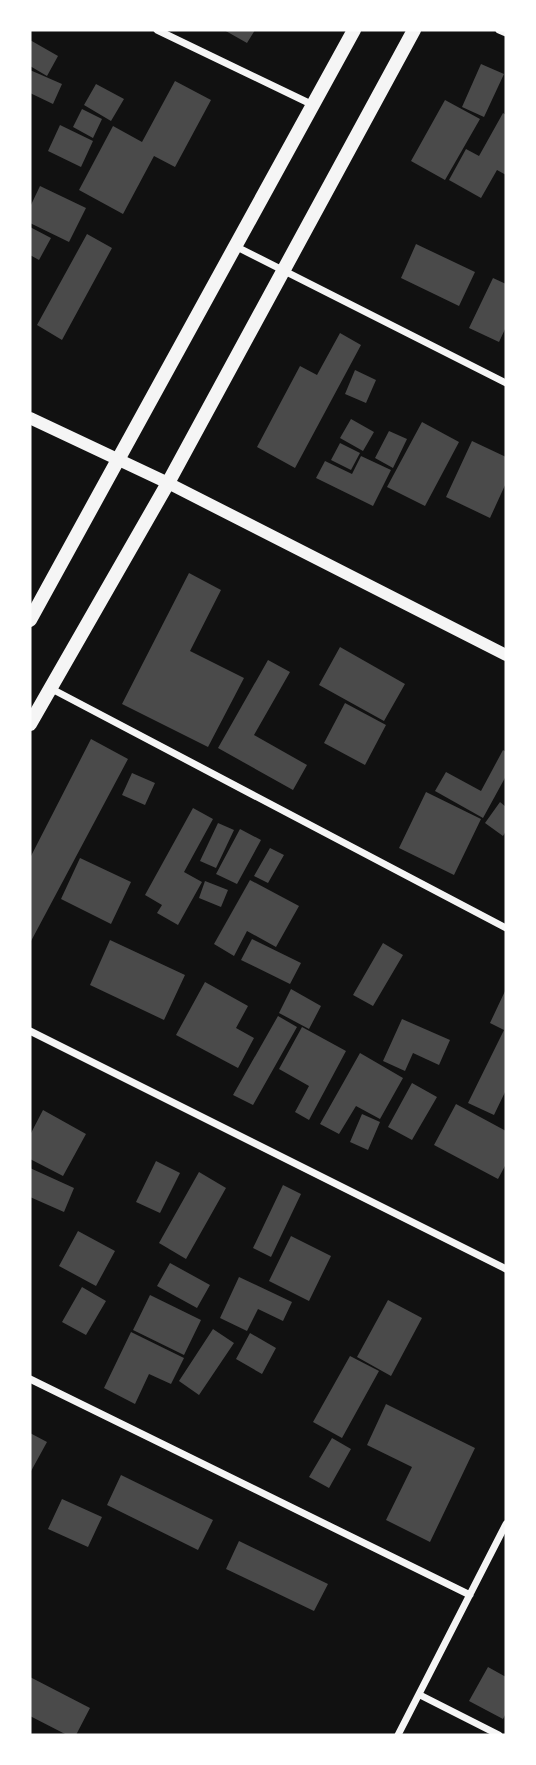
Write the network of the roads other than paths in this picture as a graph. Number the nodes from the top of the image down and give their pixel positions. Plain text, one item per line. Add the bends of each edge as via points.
1 (157, 30) edge
2 (354, 30) edge
3 (414, 30) edge
4 (499, 30) edge
5 (506, 33) edge
6 (313, 105) junction
7 (233, 245) junction
8 (285, 271) junction
9 (506, 383) edge
10 (30, 418) edge
11 (118, 460) junction
12 (168, 484) junction
13 (30, 620) edge
14 (506, 655) edge
15 (50, 688) junction
16 (30, 724) edge
17 (506, 928) edge
18 (30, 1031) edge
19 (506, 1269) edge
20 (30, 1379) edge
21 (506, 1524) edge
22 (470, 1595) junction
23 (419, 1695) junction
24 (398, 1735) edge
25 (499, 1735) edge

1 - 6 street
2 - 6 main road
3 - 8 main road
4 - 5 street
6 - 7 main road
7 - 8 street
7 - 11 main road
8 - 9 street
8 - 12 main road
10 - 11 street
11 - 12 street
11 - 13 main road
12 - 14 street
12 - 15 main road
15 - 16 main road
15 - 17 street
18 - 19 street
20 - 22 street
21 - 22 street
22 - 23 street
23 - 24 street
23 - 25 street

